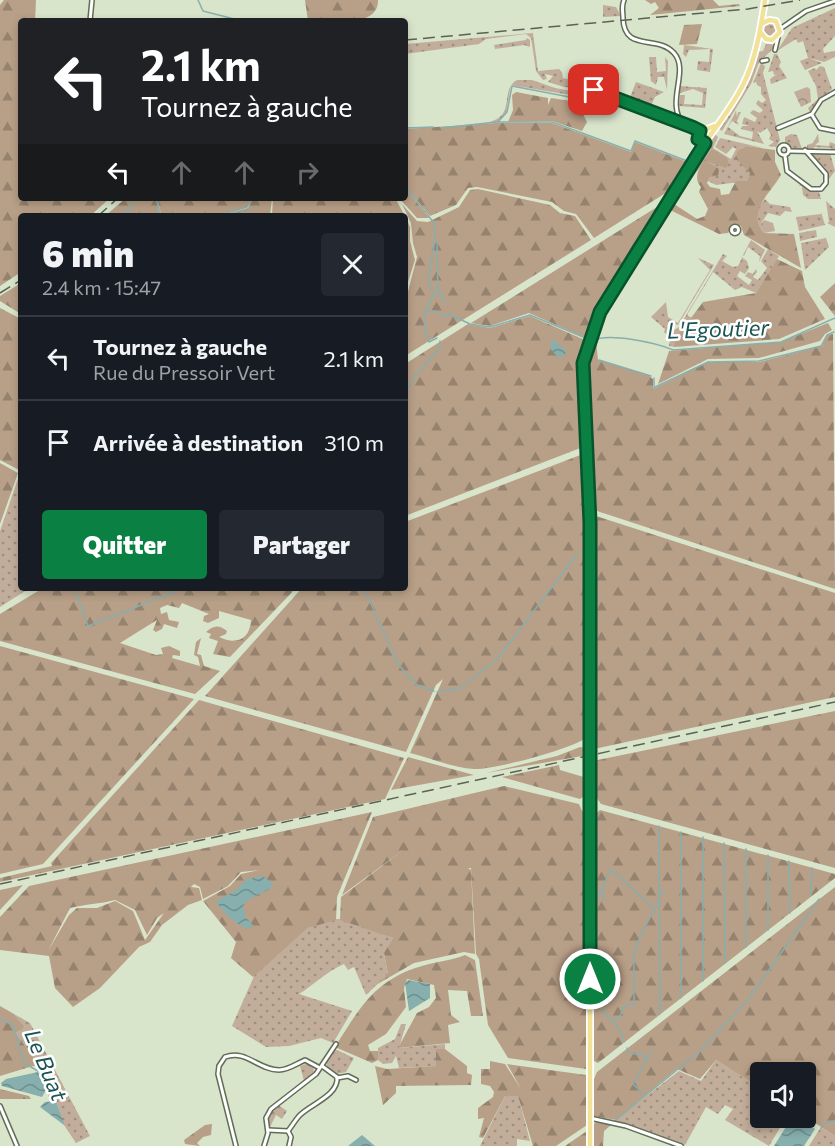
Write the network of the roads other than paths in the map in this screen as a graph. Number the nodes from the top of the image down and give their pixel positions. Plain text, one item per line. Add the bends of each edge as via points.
1 (92, 0) edge
2 (624, 0) edge
3 (765, 0) edge
4 (835, 1) edge
5 (764, 7) junction
6 (90, 18) edge
7 (795, 18) junction
8 (771, 20) junction
9 (764, 23) junction
10 (778, 23) junction
11 (780, 29) junction
12 (762, 33) junction
13 (778, 37) junction
14 (769, 39) junction
15 (750, 64) junction
16 (594, 90) dead end
17 (835, 92) edge
18 (812, 114) junction
19 (719, 122) junction
20 (685, 125) junction
21 (778, 128) dead end
22 (706, 130) junction
23 (835, 131) edge
24 (710, 137) junction
25 (700, 138) junction
26 (805, 150) junction
27 (789, 151) junction
28 (835, 152) edge
29 (785, 156) junction
30 (336, 1044) dead end
31 (320, 1067) junction
32 (338, 1078) junction
33 (356, 1080) dead end
34 (0, 1106) edge
35 (590, 1118) junction
36 (268, 1130) junction
37 (288, 1131) junction
38 (17, 1146) edge
39 (236, 1146) edge
40 (264, 1146) edge
41 (289, 1146) edge
42 (590, 1146) edge
43 (681, 1146) edge

1 - 6 street
2 - 20 street via 623,28 629,36 668,49 676,56 676,110
3 - 5 main road
4 - 7 street
5 - 8 main road
5 - 9 main road
7 - 10 street
7 - 11 street
8 - 9 main road
8 - 10 main road
9 - 12 main road
10 - 11 main road
11 - 13 main road
12 - 14 main road
12 - 15 main road
13 - 14 main road
13 - 14 street via 775,50
14 - 15 main road via 758,47
15 - 19 main road via 742,87
16 - 20 street
17 - 18 street via 821,100
18 - 21 street
18 - 23 street via 821,128
19 - 22 main road
19 - 24 main road
20 - 25 street
22 - 24 main road
22 - 25 main road
24 - 25 main road
25 - 35 main road via 681,182 615,286 590,336 582,369 590,523
26 - 27 street
26 - 28 street
26 - 29 street via 826,174 821,189 811,189 787,171
27 - 29 street
27 - 29 street via 786,146 780,147 779,153
30 - 31 street
31 - 32 street
31 - 36 street via 314,1076 275,1104 266,1118
31 - 39 street via 305,1060 275,1070 241,1055 225,1057 218,1074
32 - 33 street via 348,1076
32 - 37 street via 333,1090 301,1114
34 - 38 street
35 - 42 main road
35 - 43 street
36 - 37 street
36 - 40 street
37 - 41 street

